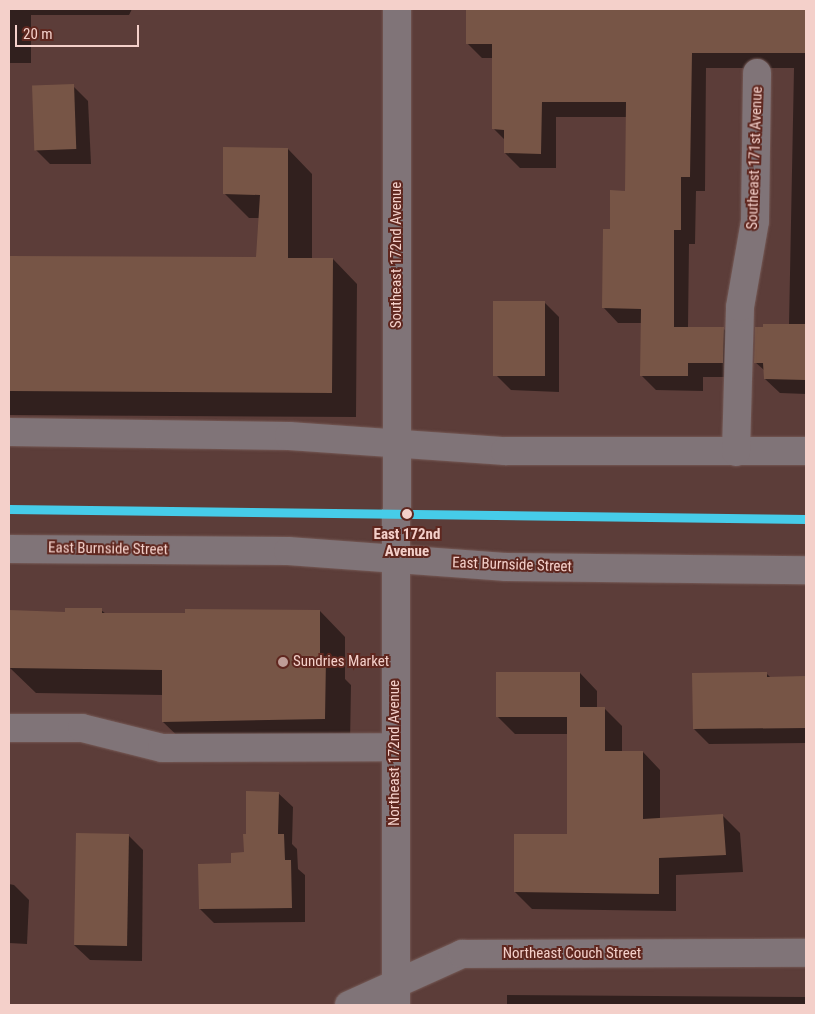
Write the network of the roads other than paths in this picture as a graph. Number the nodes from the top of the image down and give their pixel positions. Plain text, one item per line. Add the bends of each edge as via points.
1 (397, 9) edge
2 (757, 73) dead end
3 (9, 432) edge
4 (396, 443) junction
5 (806, 451) edge
6 (736, 452) junction
7 (396, 500) joint
8 (9, 549) edge
9 (396, 560) junction
10 (806, 570) edge
11 (9, 728) edge
12 (395, 747) junction
13 (806, 953) edge
14 (396, 994) edge
15 (349, 1005) edge

1 - 4 street, Southeast 172nd Avenue
2 - 6 street, Southeast 171st Avenue via 755,221 740,308
3 - 4 street via 289,436
4 - 6 street via 504,451
4 - 7 street, Southeast 172nd Avenue
5 - 6 street
7 - 9 street, Northeast 172nd Avenue
8 - 9 street, East Burnside Street via 288,551
9 - 10 street, East Burnside Street via 506,567
9 - 12 street, Northeast 172nd Avenue
11 - 12 street via 82,728 162,748
12 - 14 street, Northeast 172nd Avenue
13 - 14 street, Northeast Couch Street via 462,954
14 - 15 street, Northeast Couch Street

